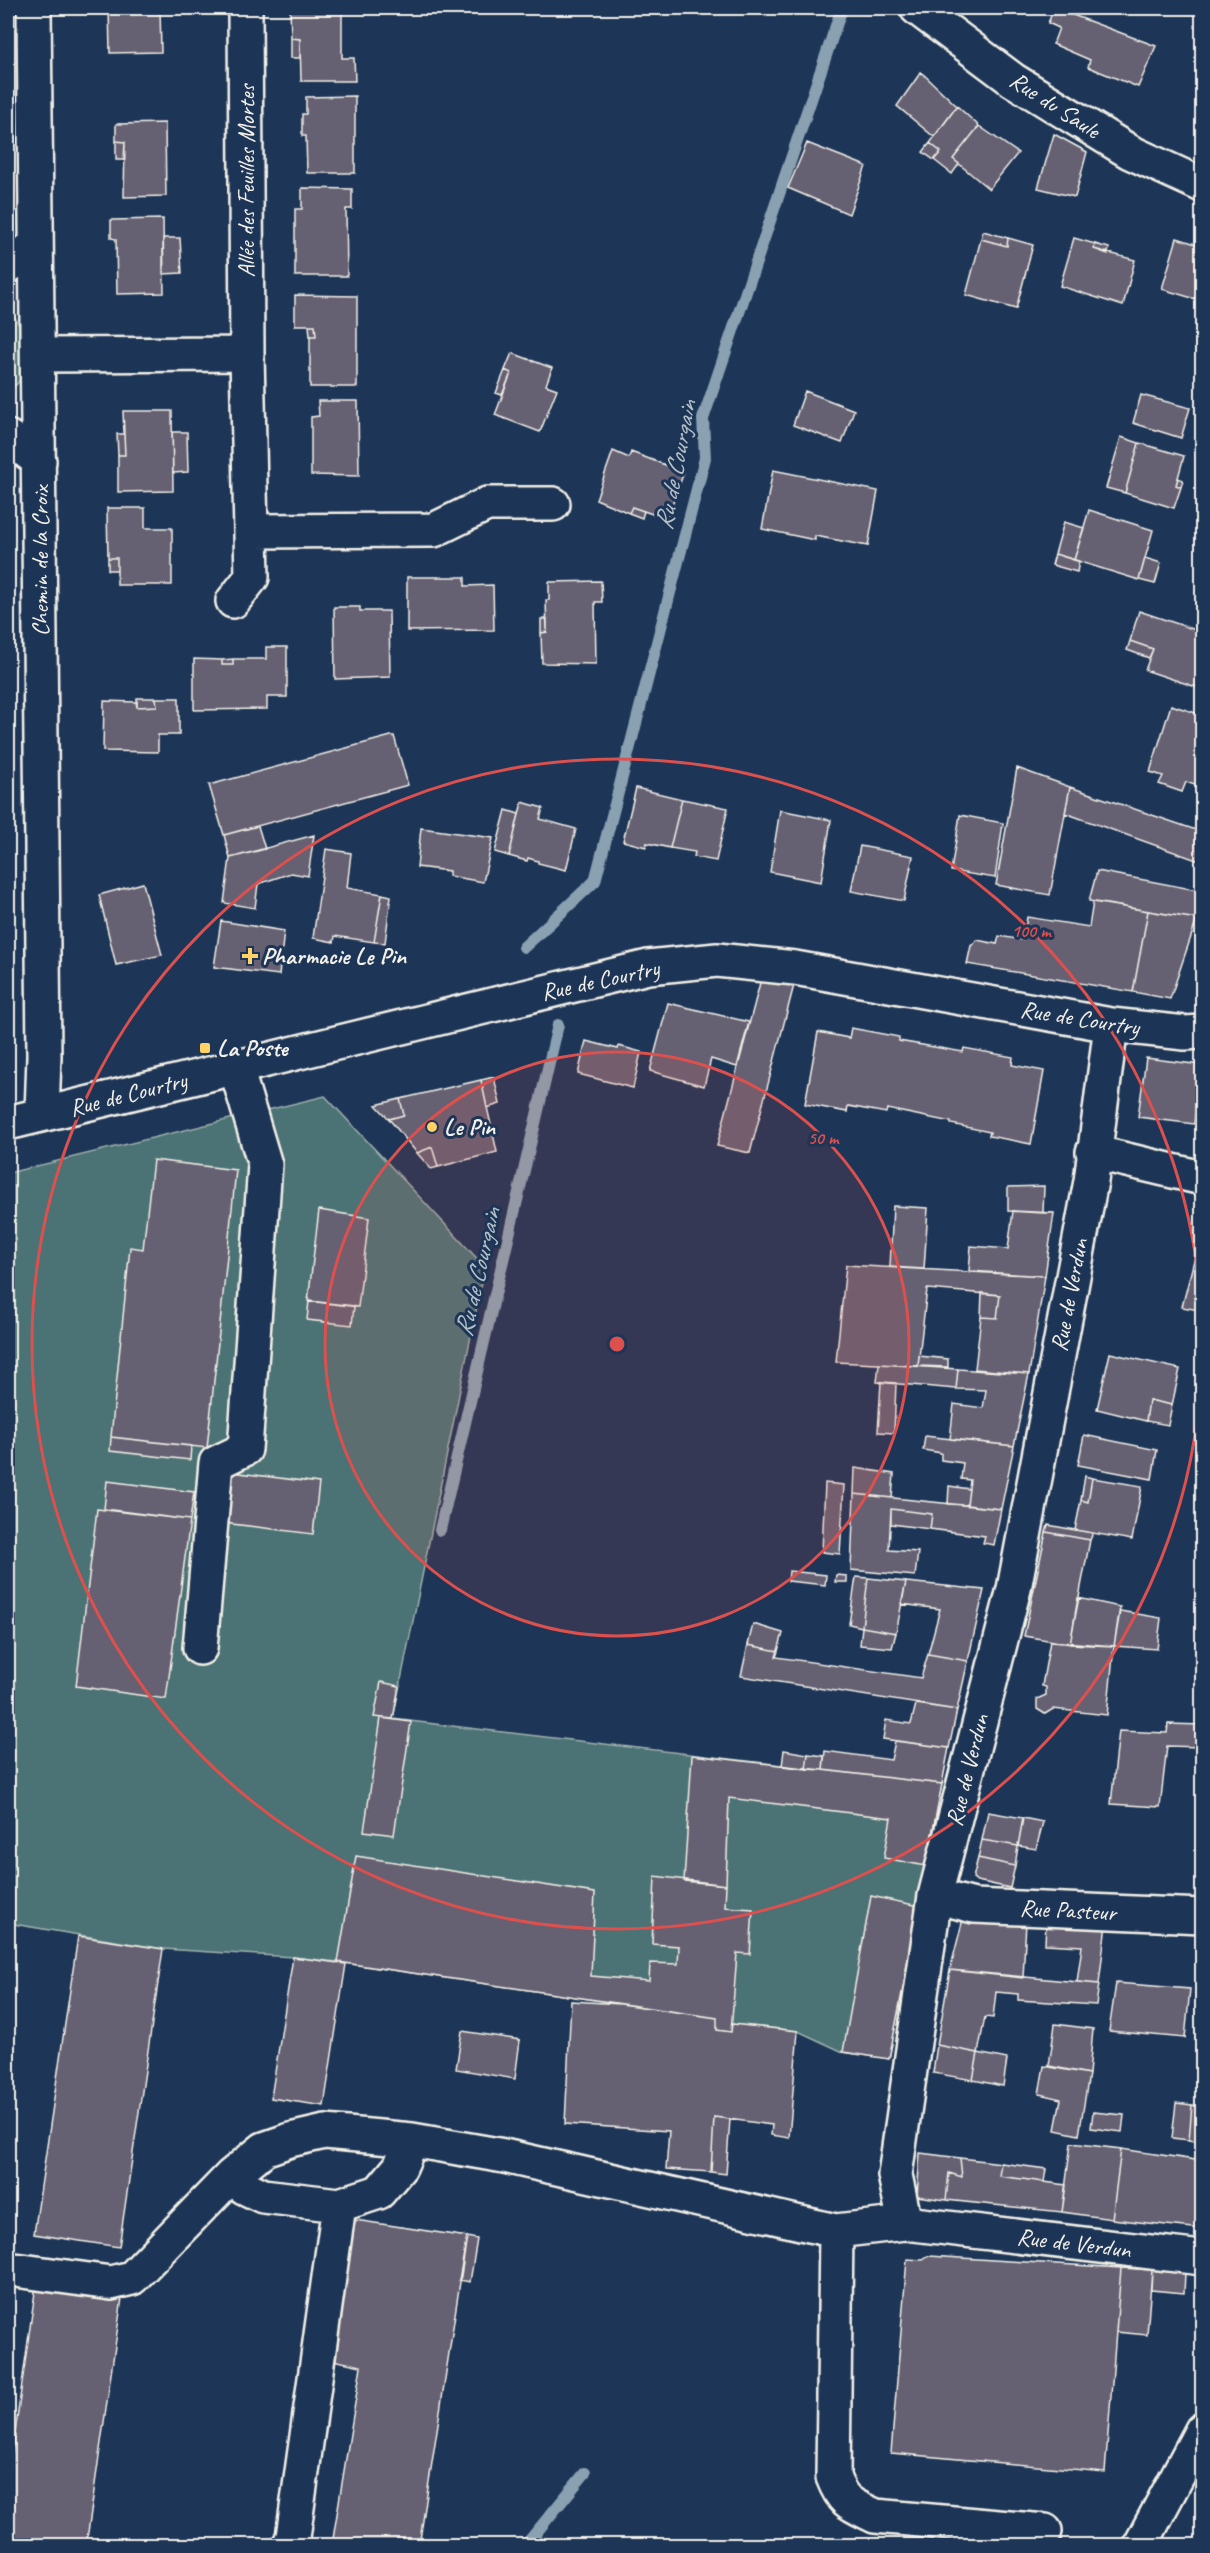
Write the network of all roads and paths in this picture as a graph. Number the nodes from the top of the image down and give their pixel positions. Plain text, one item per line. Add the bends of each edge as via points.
1 (34, 8) edge
2 (245, 8) edge
3 (917, 8) edge
4 (1203, 185) edge
5 (36, 245) junction
6 (8, 266) edge
7 (247, 354) junction
8 (39, 356) junction
9 (8, 437) edge
10 (39, 461) junction
11 (553, 504) dead end
12 (251, 531) junction
13 (233, 601) dead end
14 (1111, 1025) junction
15 (1203, 1032) edge
16 (236, 1068) junction
17 (42, 1114) junction
18 (8, 1123) edge
19 (1093, 1152) junction
20 (1203, 1178) edge
21 (200, 1648) dead end
22 (935, 1896) junction
23 (1203, 1916) edge
24 (412, 2140) junction
25 (231, 2176) junction
26 (339, 2205) junction
27 (905, 2223) junction
28 (836, 2231) junction
29 (1203, 2258) edge
30 (8, 2269) edge
31 (1203, 2430) edge
32 (1045, 2531) dead end
33 (289, 2546) edge
34 (1140, 2546) edge

1 - 5 street, Chemin de la Croix
2 - 7 street, Allée des Feuilles Mortes
3 - 4 street, Rue du Saule via 1013,80 1130,152
5 - 6 street
5 - 8 street, Chemin de la Croix
7 - 8 street
7 - 12 street, Allée des Feuilles Mortes
8 - 10 street, Chemin de la Croix
9 - 10 street
10 - 17 street, Chemin de la Croix
11 - 12 street via 487,504 434,530
12 - 13 street, Allée des Feuilles Mortes via 252,577
14 - 15 street, Rue de Courtry
14 - 16 street, Rue de Courtry via 795,968 717,960 648,967
14 - 19 street, Rue de Verdun
16 - 17 street, Rue de Courtry
16 - 21 street via 265,1165 245,1449 216,1463
17 - 18 street, Rue de Courtry
19 - 20 street
19 - 22 street, Rue de Verdun via 1089,1192 1014,1589
22 - 23 street, Rue Pasteur via 974,1906
22 - 27 street, Rue de Verdun via 895,2175
24 - 25 street via 325,2132 264,2149
24 - 26 street via 400,2167 379,2192
24 - 28 street via 504,2156
25 - 26 street via 263,2196
25 - 30 street via 132,2278 111,2283
26 - 33 street
27 - 28 street
27 - 29 street, Rue de Verdun
28 - 32 street via 833,2477 840,2495 875,2516
31 - 34 street

